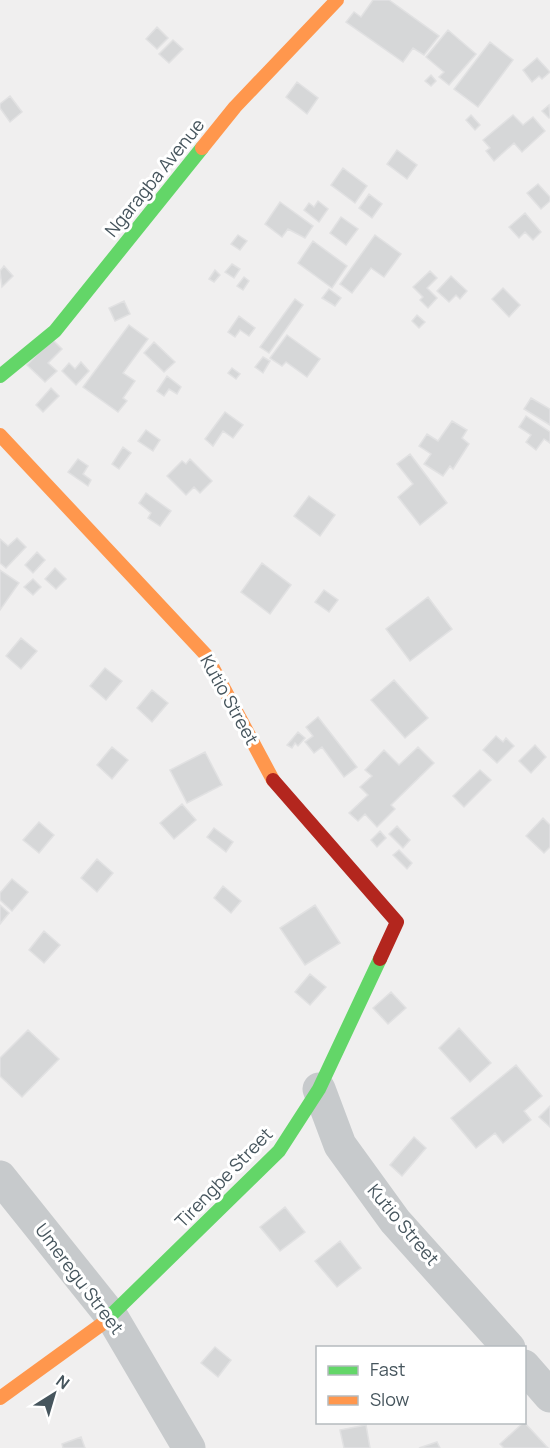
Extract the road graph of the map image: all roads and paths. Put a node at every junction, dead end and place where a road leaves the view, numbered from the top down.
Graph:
1 (337, 0) edge
2 (0, 376) edge
3 (0, 435) edge
4 (397, 922) joint
5 (319, 1089) junction
6 (0, 1177) edge
7 (112, 1317) junction
8 (508, 1346) edge
9 (526, 1367) edge
10 (550, 1396) edge
11 (0, 1398) edge
12 (189, 1448) edge

1 - 2 street, Ngaragba Avenue
3 - 4 street, Kutio Street
4 - 5 street, Tirengbe Street
5 - 7 street, Tirengbe Street
5 - 8 street, Kutio Street
6 - 7 street, Umeregu Street
7 - 11 street, Tirengbe Street
7 - 12 street, Umeregu Street
9 - 10 street

